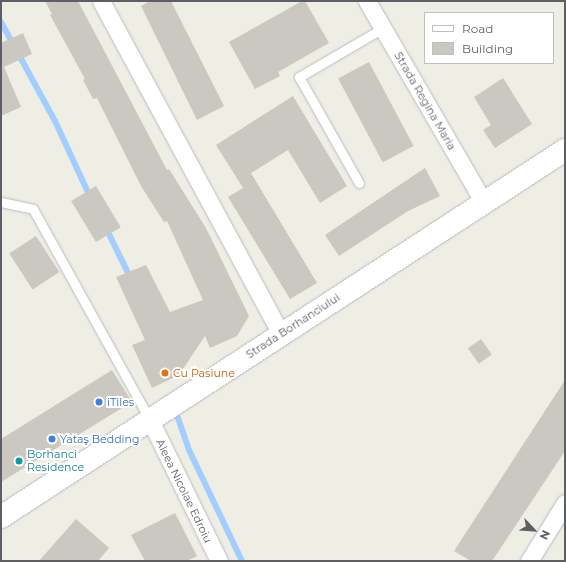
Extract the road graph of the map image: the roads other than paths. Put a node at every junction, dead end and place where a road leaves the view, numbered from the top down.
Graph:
1 (101, 1) edge
2 (367, 1) edge
3 (383, 28) junction
4 (565, 150) edge
5 (359, 183) dead end
6 (483, 201) junction
7 (1, 202) edge
8 (281, 334) junction
9 (150, 420) junction
10 (565, 503) edge
11 (1, 516) edge
12 (219, 561) edge
13 (529, 561) edge

1 - 8 street
2 - 3 street, Strada Regina Maria
3 - 5 lane
3 - 6 street, Strada Regina Maria
4 - 6 main road, Strada Borhanciului
6 - 8 main road, Strada Borhanciului
7 - 9 lane
8 - 9 main road, Strada Borhanciului
9 - 11 main road, Strada Borhanciului
9 - 12 street, Aleea Nicolae Edroiu
10 - 13 street

